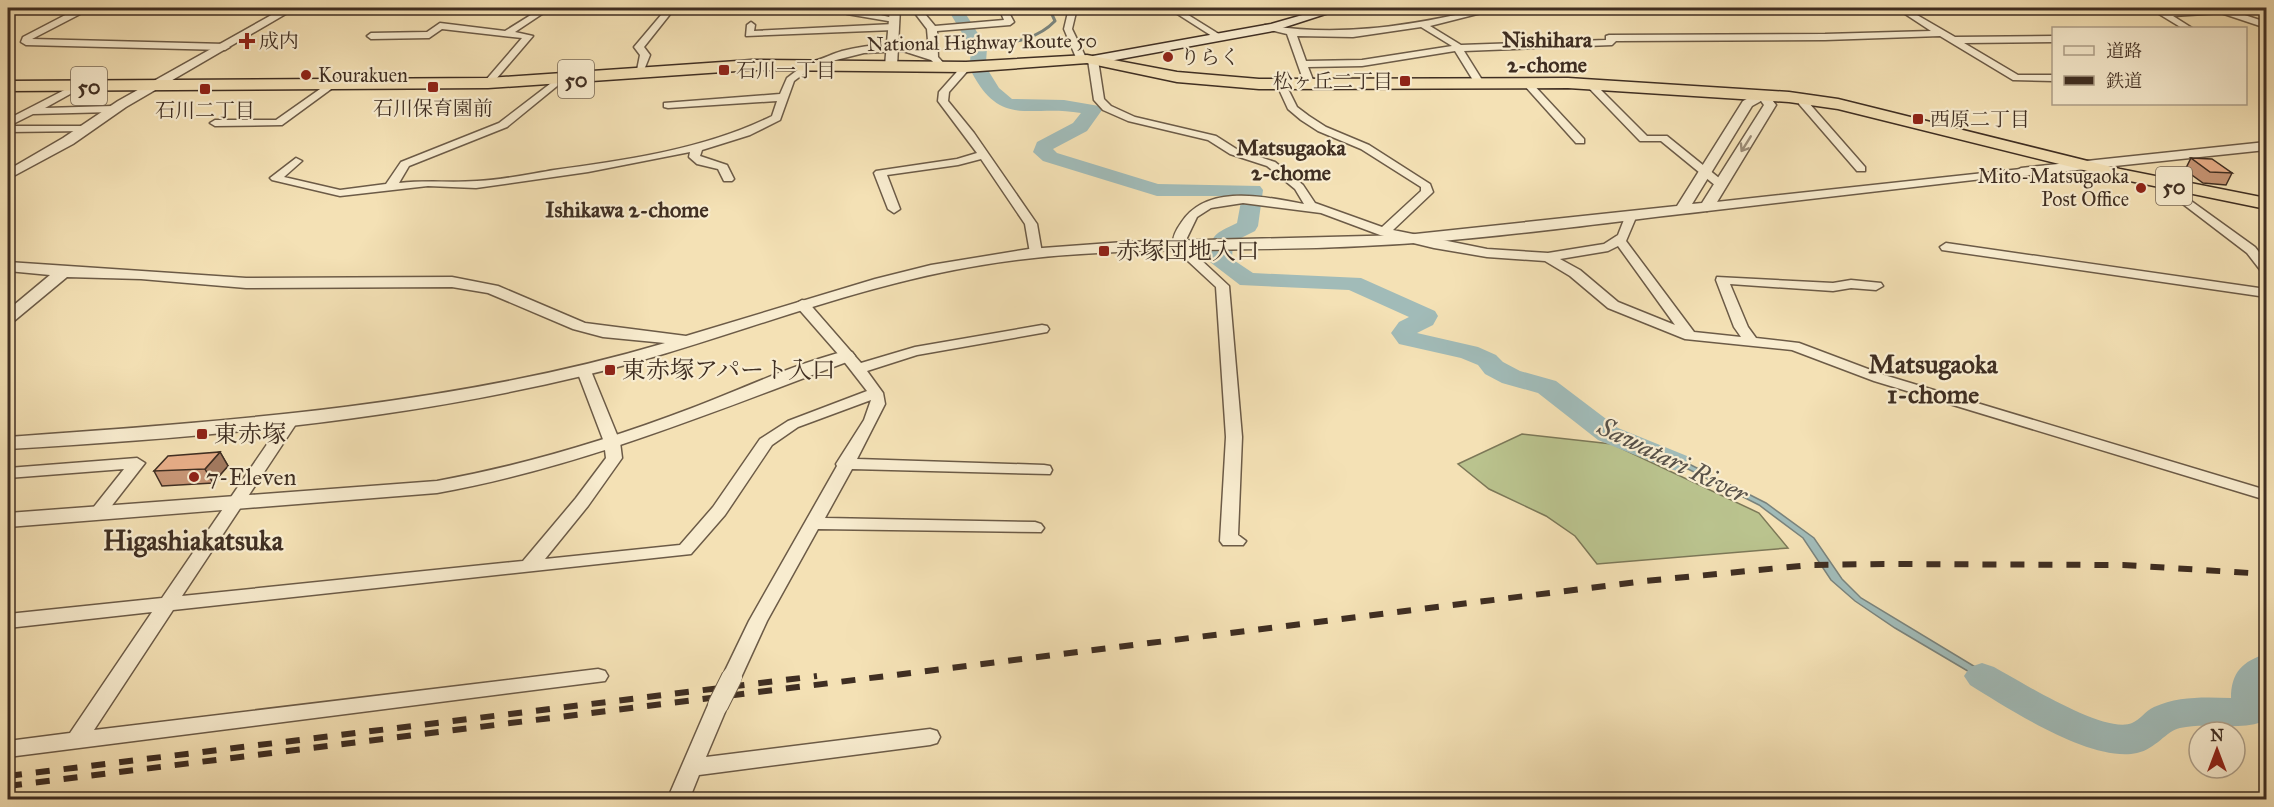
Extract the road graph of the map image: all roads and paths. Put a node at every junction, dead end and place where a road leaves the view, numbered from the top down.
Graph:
1 (86, 8) edge
2 (148, 8) edge
3 (291, 8) edge
4 (547, 8) edge
5 (671, 8) edge
6 (844, 8) edge
7 (915, 8) edge
8 (1073, 8) edge
9 (1172, 8) edge
10 (1338, 8) edge
11 (1497, 8) edge
12 (1900, 8) edge
13 (8, 9) edge
14 (2219, 9) edge
15 (1005, 14) dead end
16 (895, 18) edge
17 (751, 25) dead end
18 (1423, 25) junction
19 (2266, 25) edge
20 (2186, 27) edge
21 (1265, 28) junction
22 (934, 29) junction
23 (507, 33) junction
24 (1292, 33) junction
25 (1940, 33) junction
26 (371, 36) dead end
27 (1218, 36) junction
28 (2052, 39) edge
29 (1953, 40) junction
30 (225, 47) junction
31 (892, 48) junction
32 (1459, 48) junction
33 (1087, 60) junction
34 (938, 62) junction
35 (814, 64) junction
36 (1303, 64) junction
37 (891, 66) junction
38 (966, 68) junction
39 (639, 73) junction
40 (2052, 78) edge
41 (559, 80) junction
42 (1527, 82) junction
43 (488, 83) junction
44 (1479, 83) junction
45 (1589, 83) junction
46 (333, 84) junction
47 (1282, 85) junction
48 (1310, 85) junction
49 (8, 86) edge
50 (78, 86) junction
51 (155, 86) junction
52 (1762, 95) junction
53 (785, 97) junction
54 (1803, 98) junction
55 (668, 105) dead end
56 (113, 109) junction
57 (31, 111) junction
58 (8, 123) edge
59 (215, 123) dead end
60 (87, 128) junction
61 (8, 129) edge
62 (1580, 141) dead end
63 (2266, 146) edge
64 (697, 147) junction
65 (982, 155) junction
66 (296, 161) dead end
67 (2082, 165) junction
68 (1861, 169) dead end
69 (1704, 172) junction
70 (2021, 172) joint
71 (8, 175) edge
72 (728, 179) dead end
73 (2162, 183) junction
74 (1720, 184) dead end
75 (391, 186) junction
76 (2266, 204) edge
77 (1707, 207) junction
78 (894, 209) dead end
79 (1319, 210) junction
80 (1682, 210) junction
81 (1631, 215) junction
82 (1384, 232) junction
83 (1407, 238) junction
84 (1620, 241) junction
85 (1179, 246) junction
86 (1946, 247) dead end
87 (1036, 253) junction
88 (1548, 257) junction
89 (8, 267) edge
90 (2266, 268) edge
91 (63, 272) junction
92 (1876, 286) dead end
93 (2266, 292) edge
94 (802, 304) junction
95 (8, 318) edge
96 (1042, 329) dead end
97 (1690, 336) junction
98 (691, 340) junction
99 (1752, 343) junction
100 (852, 363) junction
101 (584, 371) junction
102 (876, 393) junction
103 (290, 421) junction
104 (612, 442) junction
105 (8, 444) edge
106 (844, 464) junction
107 (1044, 470) dead end
108 (8, 473) edge
109 (2266, 495) edge
110 (235, 503) junction
111 (97, 513) junction
112 (8, 520) edge
113 (812, 523) junction
114 (1035, 528) dead end
115 (1237, 541) dead end
116 (529, 566) junction
117 (168, 605) junction
118 (8, 621) edge
119 (597, 676) dead end
120 (930, 737) dead end
121 (76, 741) junction
122 (8, 749) edge
123 (690, 768) junction
124 (678, 800) edge

1 - 2 street
1 - 13 street
1 - 30 street
3 - 30 street
4 - 23 street
5 - 39 street
6 - 16 street
7 - 22 street
8 - 33 street
9 - 27 street
10 - 21 main road
11 - 18 street
12 - 25 street
14 - 19 street
14 - 20 street
15 - 22 street
16 - 17 street
16 - 31 street
18 - 24 street
18 - 32 street
21 - 24 street
21 - 27 main road
22 - 34 street
23 - 26 street
23 - 43 street
24 - 36 street
25 - 29 street
25 - 32 street
27 - 33 main road
28 - 29 street
29 - 40 street
30 - 51 street
31 - 34 street
31 - 35 street
31 - 37 street
32 - 36 street
32 - 44 street
33 - 38 highway, National Highway Route 50 / 50
33 - 47 highway, National Highway Route 50 / 50
33 - 79 street
34 - 37 highway, National Highway Route 50 / 50
34 - 38 highway, National Highway Route 50 / 50
35 - 37 highway, National Highway Route 50 / 50
35 - 39 highway, National Highway Route 50 / 50
35 - 53 street
36 - 48 street
38 - 65 street
39 - 41 highway, National Highway Route 50 / 50
41 - 43 highway, National Highway Route 50 / 50
41 - 75 street
42 - 44 highway, National Highway Route 50 / 50
42 - 45 highway, National Highway Route 50 / 50
42 - 62 street
43 - 46 highway, National Highway Route 50 / 50
44 - 48 highway, National Highway Route 50 / 50
45 - 52 highway, National Highway Route 50 / 50
45 - 69 street
46 - 51 highway, National Highway Route 50 / 50
46 - 59 street
47 - 48 highway, National Highway Route 50 / 50
47 - 82 street
49 - 50 highway, National Highway Route 50 / 50
50 - 51 highway, National Highway Route 50 / 50
50 - 57 street
51 - 56 street
52 - 54 highway, National Highway Route 50 / 50
52 - 69 street
52 -> 77 street
53 - 55 street
53 - 64 street
54 - 67 highway, National Highway Route 50 / 50
54 - 68 street
56 - 57 street
56 - 60 street
57 - 58 street
60 - 61 street
60 - 71 street
63 - 67 street
64 - 72 street
64 - 75 street
65 - 78 street
65 - 87 street
66 - 75 street
67 - 70 street
67 - 73 highway, National Highway Route 50 / 50
69 - 74 street
69 - 80 street
70 - 77 street
73 - 76 highway, National Highway Route 50 / 50
73 - 90 street
77 - 80 street
79 - 82 street
79 - 85 street
80 - 81 street
81 - 83 street
81 - 84 street
82 - 83 street
83 - 85 street
83 - 88 street
84 - 88 street
84 - 97 street
85 - 87 street
85 - 115 street
86 - 93 street
87 - 94 street
88 - 97 street
89 - 91 street
91 - 95 street
91 - 98 street
92 - 99 street
94 - 98 street
94 - 100 street
96 - 100 street
97 - 99 street
98 - 101 street
99 - 109 street
100 - 102 street
100 - 104 street
101 - 103 street
101 - 104 street
102 - 106 street
102 - 116 street
103 - 105 street
103 - 110 street
104 - 110 street
104 - 116 street
106 - 107 street
106 - 113 street
108 - 111 street
110 - 111 street
110 - 117 street
111 - 112 street
113 - 114 street
113 - 123 street, bridge
116 - 117 street
117 - 118 street
117 - 121 street
119 - 121 street
120 - 123 street
121 - 122 street
123 - 124 street

